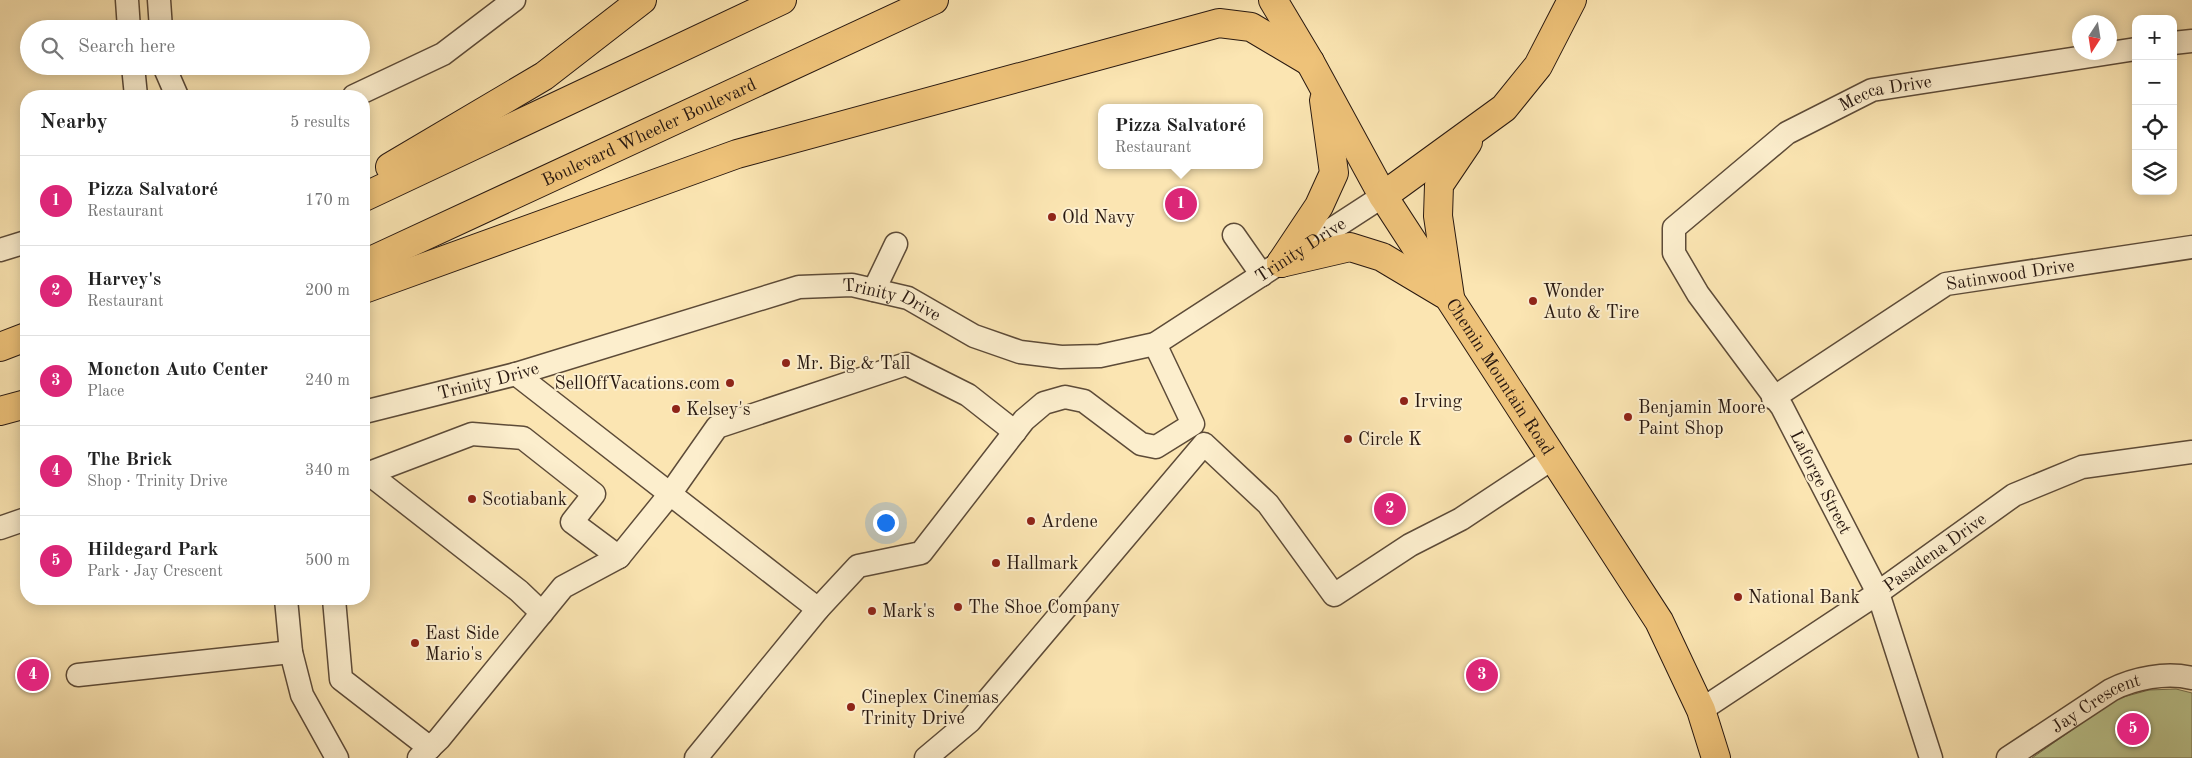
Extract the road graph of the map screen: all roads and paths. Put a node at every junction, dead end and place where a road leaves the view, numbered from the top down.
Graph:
1 (127, 0) edge
2 (159, 0) edge
3 (514, 0) edge
4 (642, 0) edge
5 (782, 0) edge
6 (934, 0) edge
7 (1273, 0) edge
8 (1572, 0) edge
9 (128, 20) edge
10 (160, 20) edge
11 (2192, 41) edge
12 (2177, 43) edge
13 (2132, 50) edge
14 (1316, 72) junction
15 (134, 75) edge
16 (168, 75) edge
17 (135, 90) edge
18 (174, 90) edge
19 (367, 90) edge
20 (1479, 126) junction
21 (370, 178) edge
22 (370, 194) edge
23 (1383, 196) junction
24 (1674, 228) joint
25 (1234, 235) dead end
26 (20, 244) edge
27 (896, 244) dead end
28 (2192, 247) edge
29 (0, 250) edge
30 (370, 261) edge
31 (1272, 269) junction
32 (370, 287) edge
33 (874, 290) junction
34 (1450, 297) junction
35 (20, 339) edge
36 (1155, 344) junction
37 (0, 347) edge
38 (516, 374) junction
39 (1773, 398) junction
40 (20, 406) edge
41 (370, 410) edge
42 (0, 411) edge
43 (1193, 424) junction
44 (1015, 432) junction
45 (1204, 444) junction
46 (2192, 452) edge
47 (1553, 458) junction
48 (370, 472) edge
49 (370, 477) edge
50 (670, 494) junction
51 (20, 521) edge
52 (0, 528) edge
53 (619, 557) junction
54 (1878, 593) junction
55 (287, 605) edge
56 (335, 605) edge
57 (818, 609) junction
58 (542, 612) junction
59 (291, 652) junction
60 (78, 675) dead end
61 (2192, 678) edge
62 (1701, 710) junction
63 (331, 753) edge
64 (424, 753) edge
65 (696, 758) edge
66 (926, 758) edge
67 (1716, 758) edge
68 (1931, 758) edge
69 (2008, 758) edge

1 - 9 street
2 - 10 street
3 - 19 street
4 - 21 main road
5 - 22 main road
6 - 30 main road, Boulevard Wheeler Boulevard
7 - 14 main road, Chemin Mountain Road
8 - 20 main road
11 - 12 street
13 - 24 street, Mecca Drive
14 - 23 main road, Chemin Mountain Road
14 - 31 main road
14 - 32 main road
15 - 17 street
16 - 18 street
20 - 23 main road
20 - 34 main road
23 - 31 street, Trinity Drive
23 - 34 main road, Chemin Mountain Road
24 - 39 street, Laforge Street
25 - 31 street
26 - 29 street
27 - 33 street
28 - 39 street, Satinwood Drive
31 - 34 main road
31 - 36 street, Trinity Drive
33 - 36 street, Trinity Drive
33 - 38 street, Trinity Drive
34 - 47 main road, Chemin Mountain Road
35 - 37 main road
36 - 43 street
38 - 41 street, Trinity Drive
38 - 50 street
39 - 54 street, Laforge Street
40 - 42 main road
43 - 44 street
43 - 45 street
44 - 50 street
44 - 57 street
45 - 47 street
45 - 66 street
46 - 54 street, Pasadena Drive
47 - 62 main road, Chemin Mountain Road
48 - 53 street
49 - 58 street
50 - 53 street
50 - 57 street
51 - 52 street
53 - 58 street
54 - 62 street, Pasadena Drive
54 - 68 street, Laforge Street
55 - 59 street
56 - 64 street
57 - 65 street
58 - 64 street
59 - 60 street
59 - 63 street
61 - 69 street, Jay Crescent
62 - 67 main road, Chemin Mountain Road

